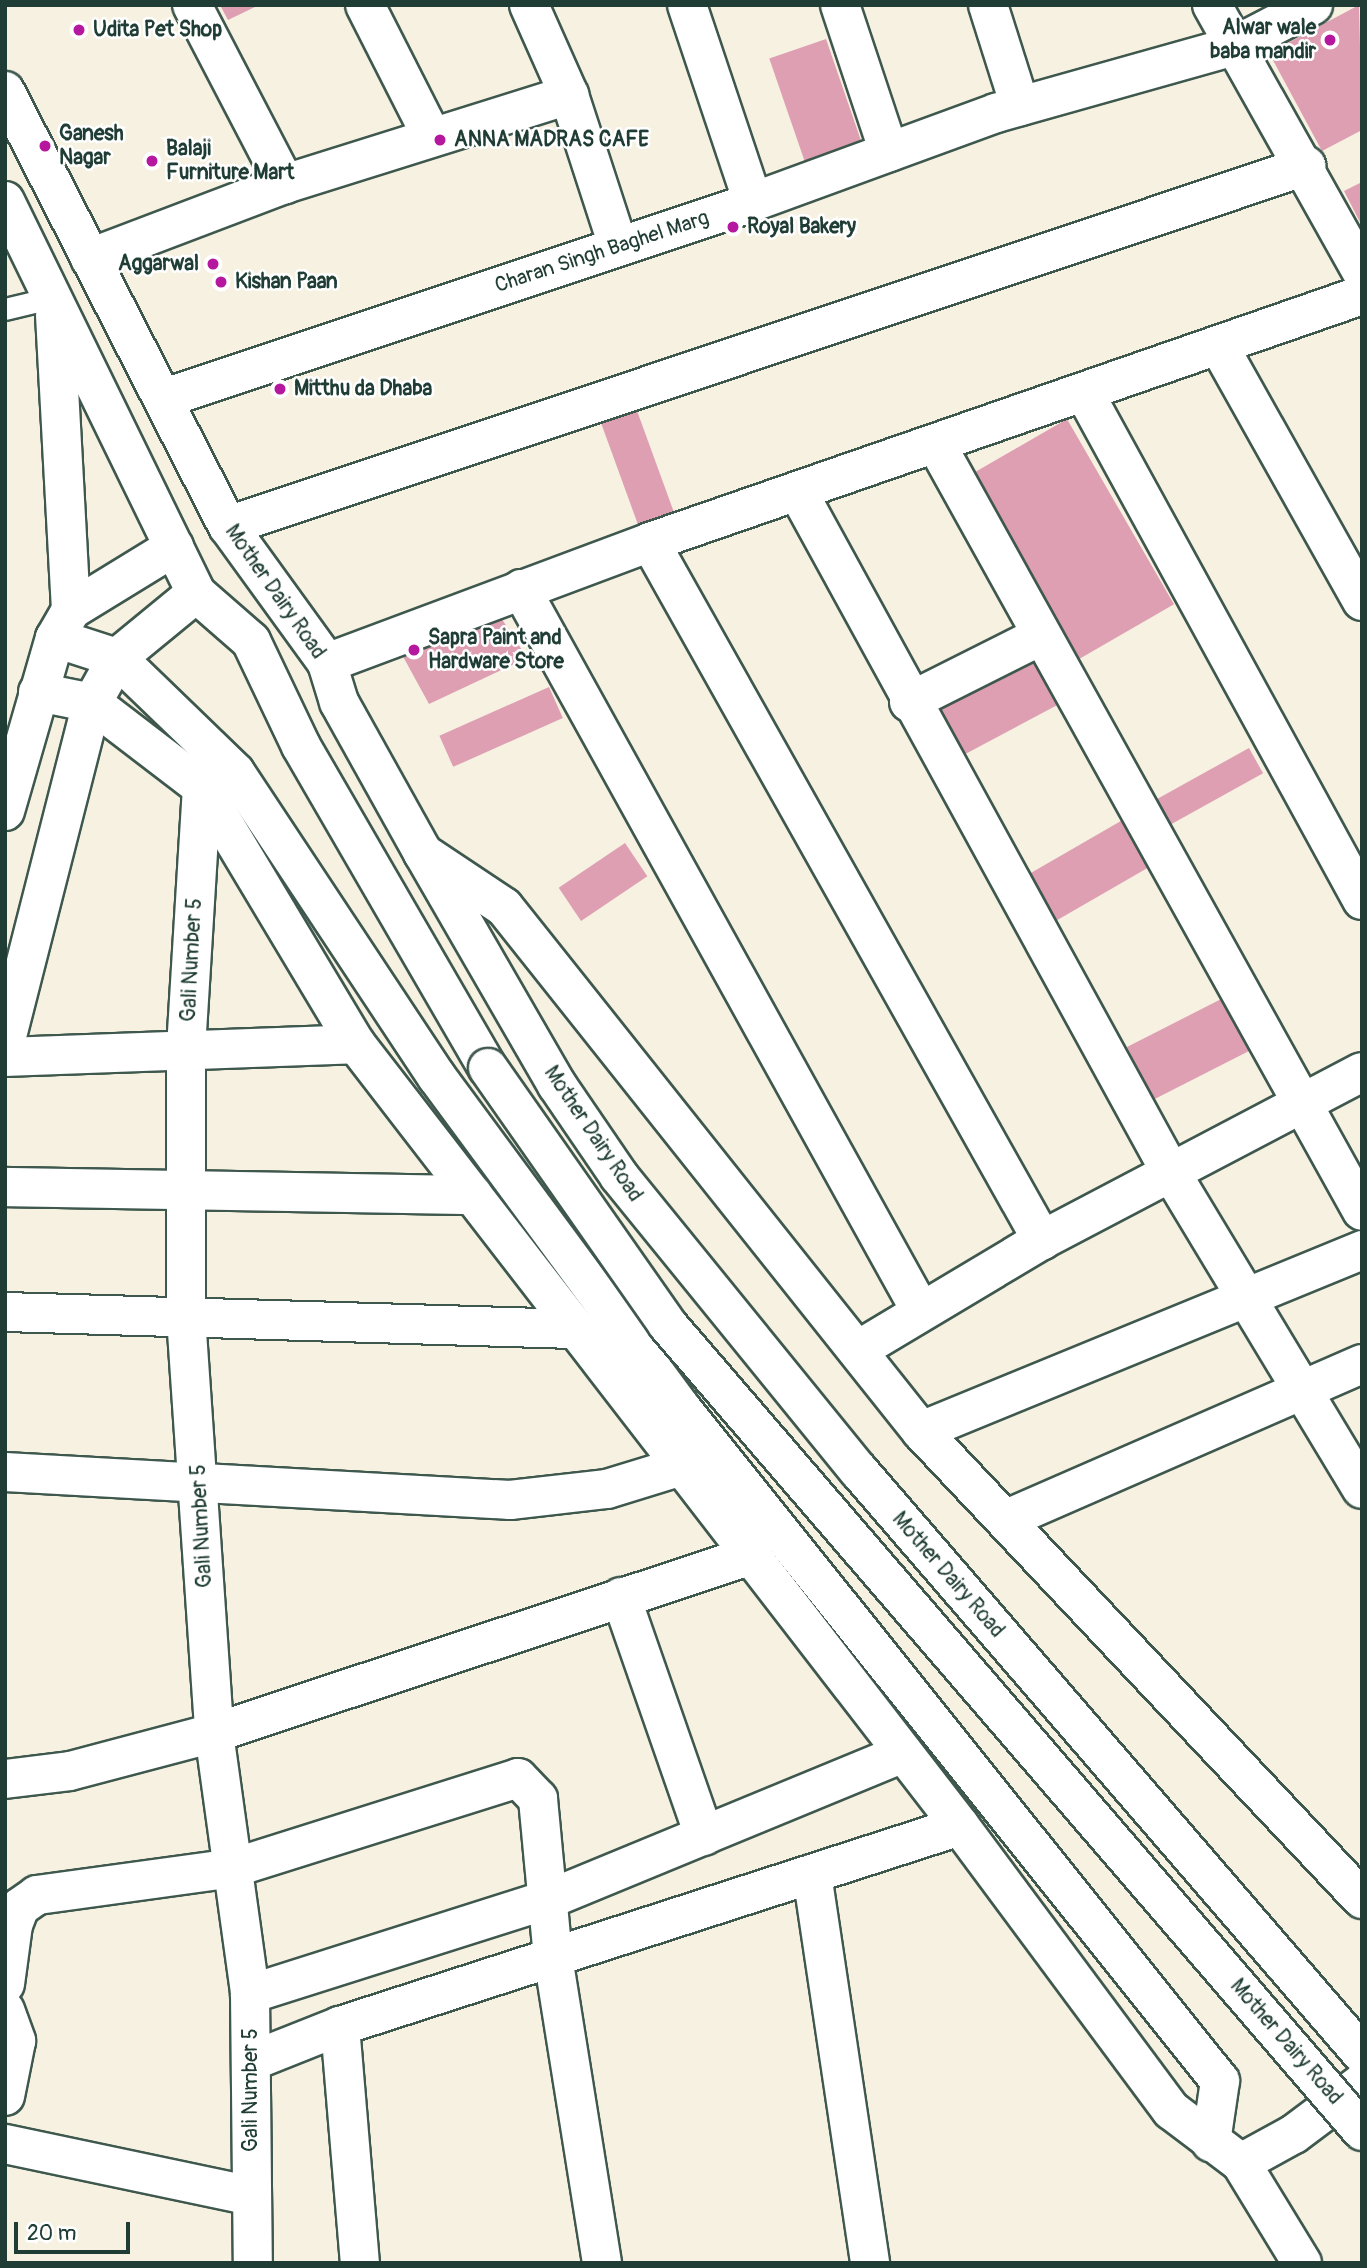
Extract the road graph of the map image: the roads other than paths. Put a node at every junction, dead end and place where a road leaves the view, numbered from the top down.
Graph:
1 (192, 5) edge
2 (365, 5) edge
3 (529, 5) edge
4 (687, 5) edge
5 (840, 5) edge
6 (988, 5) edge
7 (1213, 5) edge
8 (1313, 5) edge
9 (1234, 46) junction
10 (5, 91) edge
11 (569, 95) junction
12 (1020, 106) junction
13 (432, 137) junction
14 (889, 152) junction
15 (1306, 166) junction
16 (285, 184) junction
17 (5, 201) edge
18 (753, 202) junction
19 (618, 246) junction
20 (90, 258) junction
21 (1362, 272) edge
22 (1362, 296) edge
23 (55, 298) junction
24 (5, 309) edge
25 (1220, 348) junction
26 (1085, 394) junction
27 (165, 398) junction
28 (936, 444) junction
29 (798, 492) junction
30 (228, 526) junction
31 (650, 542) junction
32 (174, 547) junction
33 (521, 590) junction
34 (196, 593) junction
35 (1362, 601) edge
36 (63, 624) junction
37 (1040, 636) junction
38 (117, 658) junction
39 (327, 663) junction
40 (37, 692) junction
41 (909, 702) junction
42 (93, 703) junction
43 (202, 788) junction
44 (5, 811) edge
45 (423, 853) junction
46 (1362, 900) edge
47 (5, 1044) edge
48 (356, 1044) junction
49 (186, 1050) junction
50 (5, 1057) edge
51 (1362, 1072) edge
52 (1302, 1103) junction
53 (1170, 1171) junction
54 (5, 1187) edge
55 (186, 1190) junction
56 (474, 1195) junction
57 (1362, 1211) edge
58 (1042, 1240) junction
59 (1362, 1250) edge
60 (1243, 1296) junction
61 (919, 1308) junction
62 (5, 1312) edge
63 (187, 1317) junction
64 (576, 1329) junction
65 (858, 1350) junction
66 (1362, 1364) edge
67 (1302, 1387) junction
68 (921, 1431) junction
69 (682, 1466) junction
70 (5, 1472) edge
71 (200, 1480) junction
72 (1362, 1489) edge
73 (1007, 1519) junction
74 (749, 1556) junction
75 (621, 1597) junction
76 (214, 1733) junction
77 (903, 1753) junction
78 (5, 1779) edge
79 (960, 1826) junction
80 (704, 1836) junction
81 (233, 1868) junction
82 (812, 1874) junction
83 (1362, 1899) edge
84 (547, 1900) junction
85 (553, 1957) junction
86 (5, 1984) edge
87 (250, 1994) junction
88 (5, 2010) edge
89 (340, 2026) junction
90 (1362, 2054) edge
91 (252, 2061) junction
92 (1362, 2083) edge
93 (5, 2096) edge
94 (1362, 2131) edge
95 (5, 2144) edge
96 (1226, 2153) junction
97 (251, 2196) junction
98 (253, 2263) edge
99 (360, 2263) edge
100 (602, 2263) edge
101 (870, 2263) edge
102 (1302, 2263) edge

1 - 16 street
2 - 13 street
3 - 11 street
4 - 18 street
5 - 14 street
6 - 12 street
7 - 9 street
8 - 9 street, Charan Singh Baghel Marg
9 - 12 street, Charan Singh Baghel Marg
9 - 15 street
10 - 20 street, Mother Dairy Road
11 - 13 street
11 - 19 street
12 - 14 street, Charan Singh Baghel Marg
13 - 16 street
14 - 18 street, Charan Singh Baghel Marg
15 - 21 street
15 - 30 street
16 - 20 street
17 - 23 street, Mother Dairy Road
18 - 19 street, Charan Singh Baghel Marg
19 - 27 street, Charan Singh Baghel Marg
20 - 27 street, Mother Dairy Road
22 - 25 street
23 - 24 lane
23 - 32 street, Mother Dairy Road
23 - 36 street
25 - 26 street
25 - 35 street
26 - 28 street
26 - 46 street
27 - 30 street, Mother Dairy Road
28 - 29 street
28 - 37 street
29 - 31 street
29 - 41 street
30 - 39 street, Mother Dairy Road
31 - 33 street
31 - 58 street
32 - 34 street, Mother Dairy Road
32 - 36 street
33 - 39 street
33 - 61 street
34 - 38 street
34 - 94 street, Mother Dairy Road, bridge
36 - 38 street
36 - 40 street
37 - 41 street
37 - 52 street
38 - 42 street
38 - 96 street
39 - 45 street, Mother Dairy Road
40 - 42 street
40 - 44 street
41 - 53 street
42 - 43 street
42 - 47 street
43 - 48 street
43 - 49 street, Gali Number 5
45 - 65 street
45 - 90 street, Mother Dairy Road
48 - 49 street
48 - 56 street
49 - 50 street
49 - 55 street, Gali Number 5
51 - 52 street
52 - 53 street
52 - 57 street
53 - 58 street
53 - 60 street
54 - 55 street
55 - 56 street
55 - 63 street, Gali Number 5
56 - 64 street
58 - 61 street
59 - 60 street
60 - 67 street
60 - 68 street
61 - 65 street
62 - 63 street
63 - 64 street
63 - 71 street, Gali Number 5
64 - 69 street
65 - 68 street
66 - 67 street
67 - 72 street
67 - 73 street
68 - 73 street
69 - 71 street
69 - 74 street
70 - 71 street
71 - 76 street, Gali Number 5
73 - 83 street
74 - 75 street
74 - 77 street
75 - 76 street
75 - 80 street
76 - 78 street
76 - 81 street, Gali Number 5
77 - 79 street
77 - 80 street
79 - 82 street
79 - 96 street
80 - 84 street
81 - 84 street
81 - 86 street
81 - 87 street, Gali Number 5
82 - 85 street
82 - 101 street
84 - 85 street
84 - 87 street
85 - 89 street
85 - 100 street
87 - 91 street, Gali Number 5
88 - 93 street
89 - 91 street
89 - 99 street
91 - 97 street, Gali Number 5
92 - 96 street
95 - 97 street
96 - 102 street
97 - 98 street, Gali Number 5

